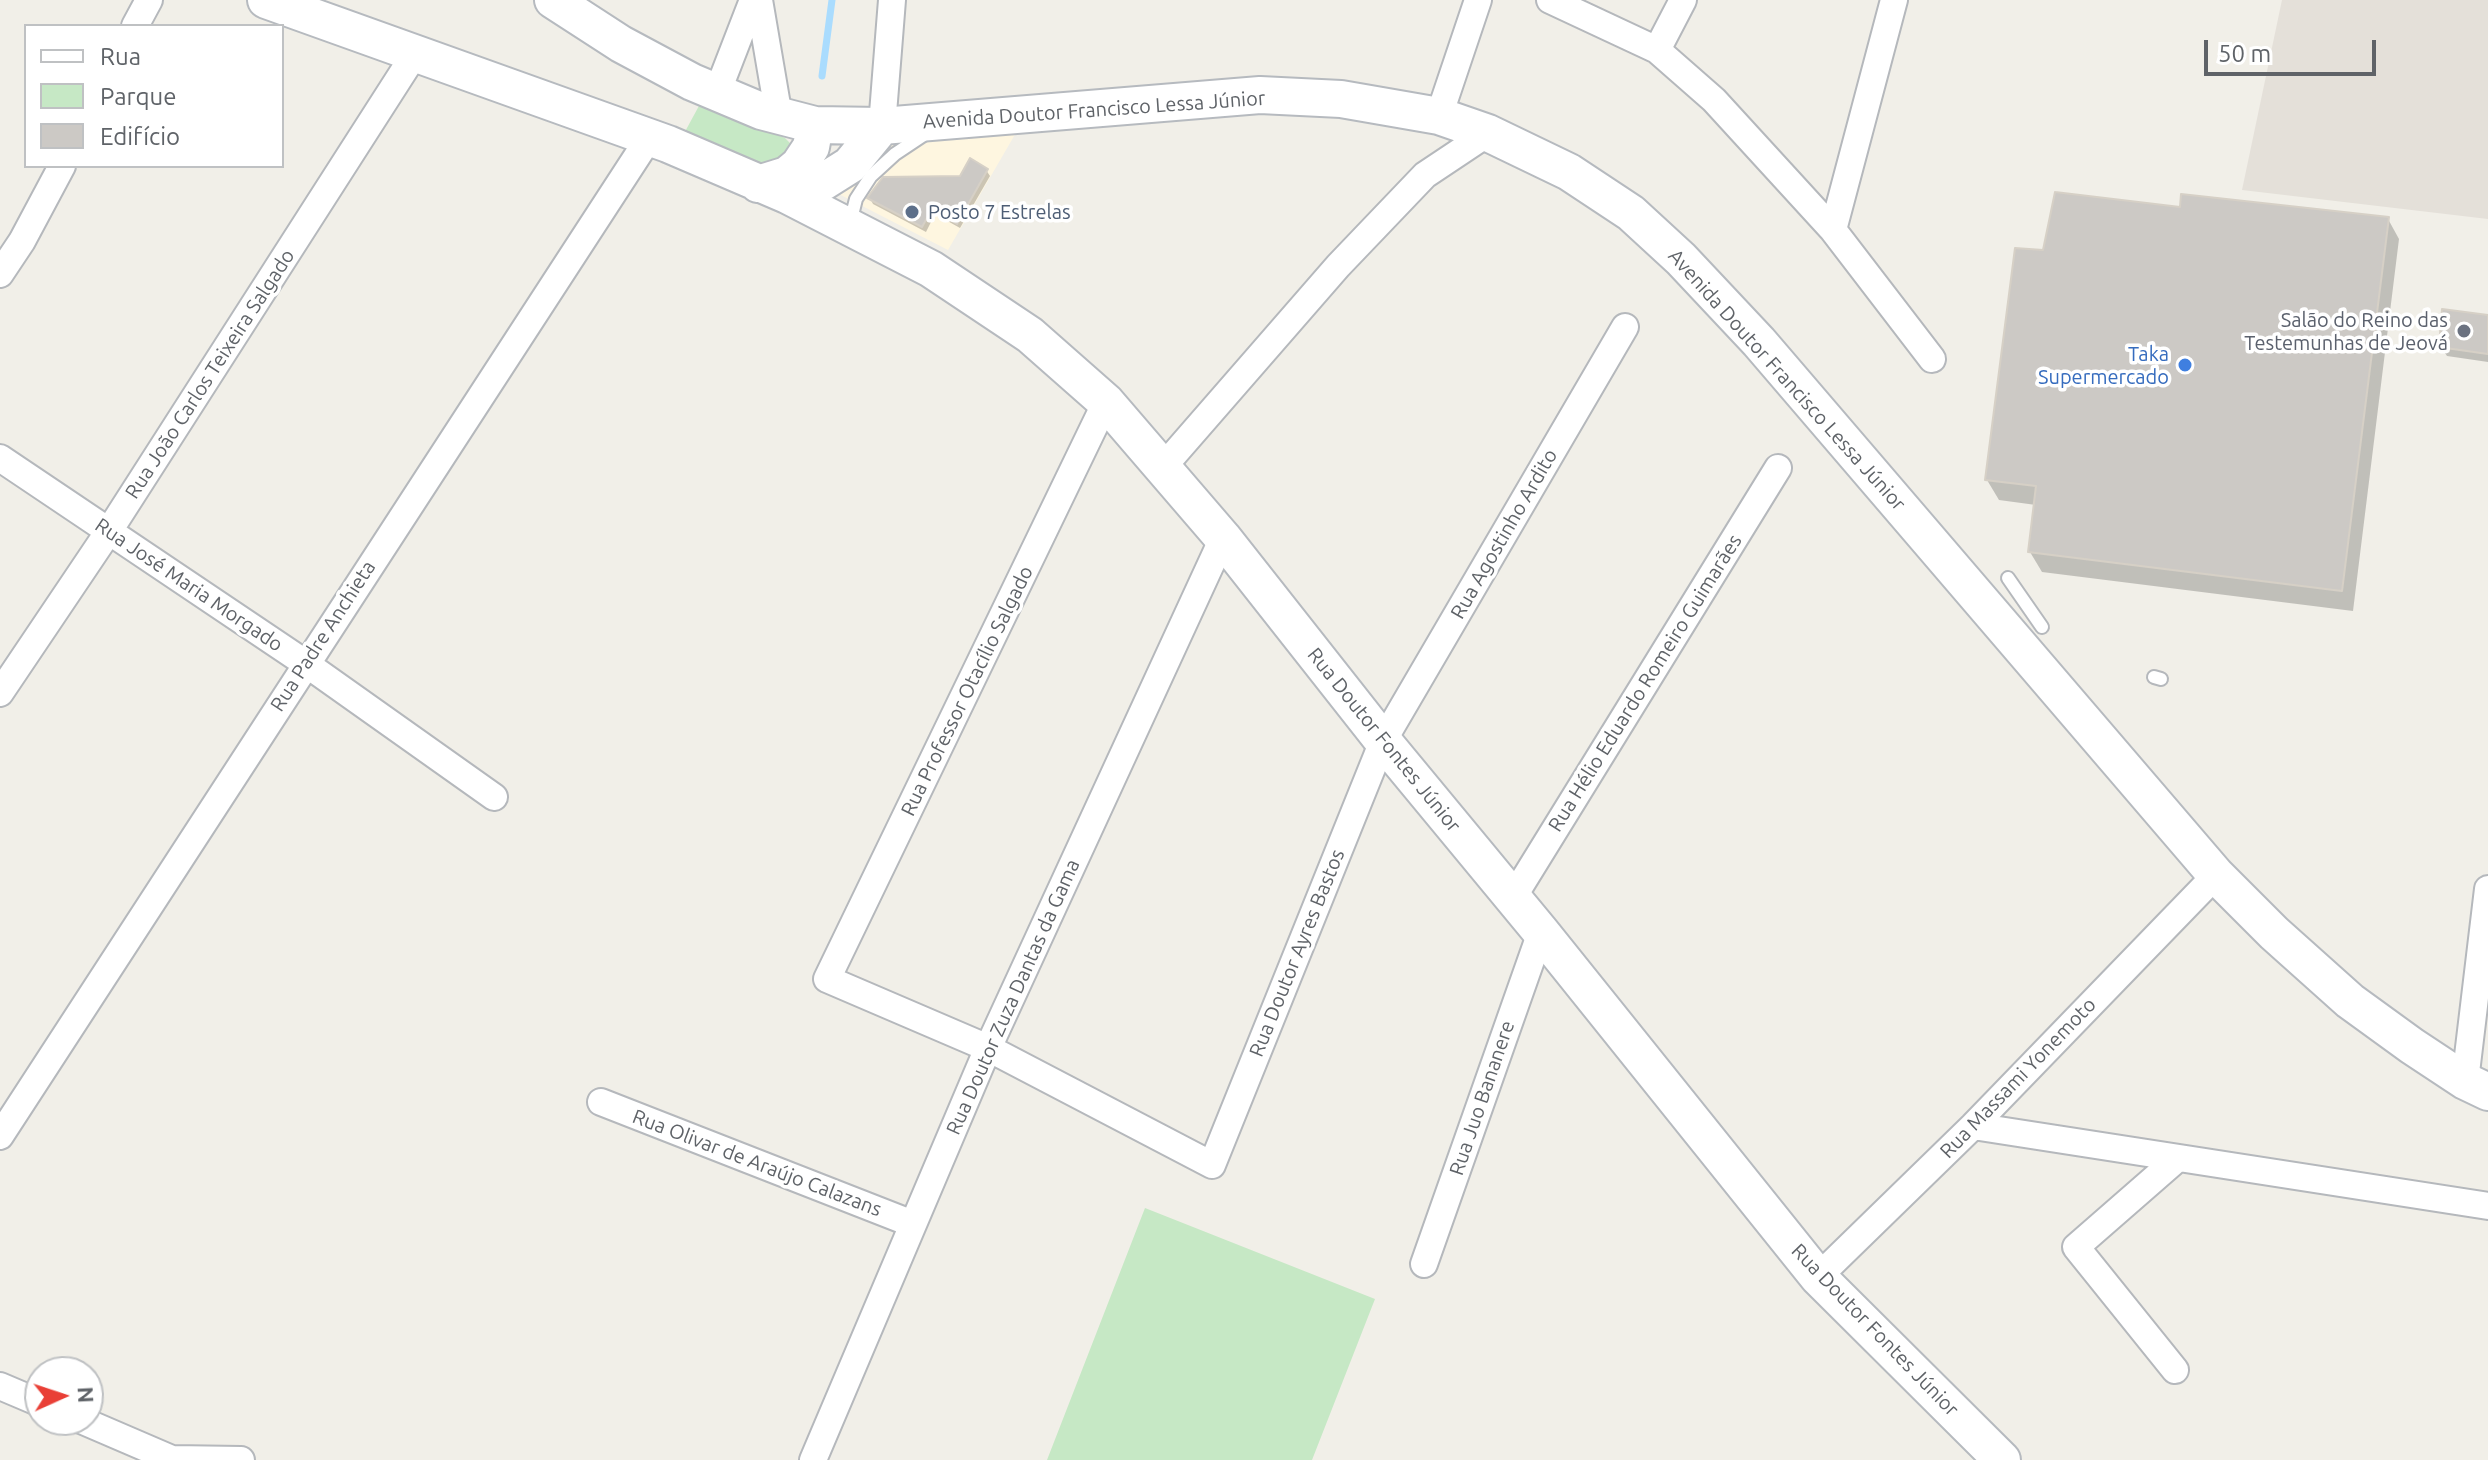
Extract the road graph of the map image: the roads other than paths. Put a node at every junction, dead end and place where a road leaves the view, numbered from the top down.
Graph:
1 (149, 0) edge
2 (266, 0) edge
3 (553, 0) edge
4 (756, 0) edge
5 (1478, 0) edge
6 (1550, 0) edge
7 (1683, 0) edge
8 (1894, 0) edge
9 (893, 1) edge
10 (136, 24) edge
11 (1657, 50) junction
12 (416, 52) junction
13 (705, 88) junction
14 (1439, 116) junction
15 (779, 117) junction
16 (949, 121) junction
17 (815, 125) junction
18 (882, 126) junction
19 (1488, 133) junction
20 (658, 141) junction
21 (61, 168) edge
22 (773, 190) junction
23 (850, 227) junction
24 (1833, 230) junction
25 (0, 274) edge
26 (1625, 327) dead end
27 (1932, 359) dead end
28 (1106, 402) junction
29 (0, 458) edge
30 (1163, 467) junction
31 (1778, 468) dead end
32 (109, 531) junction
33 (1223, 538) junction
34 (2008, 578) dead end
35 (2042, 627) dead end
36 (305, 663) junction
37 (0, 693) edge
38 (1383, 741) junction
39 (494, 797) dead end
40 (2216, 875) junction
41 (2488, 889) edge
42 (1512, 899) junction
43 (1541, 932) junction
44 (988, 1048) junction
45 (2476, 1086) edge
46 (601, 1102) dead end
47 (1973, 1126) junction
48 (0, 1136) edge
49 (2178, 1158) junction
50 (2488, 1206) edge
51 (913, 1224) junction
52 (1424, 1264) dead end
53 (1818, 1277) junction
54 (2175, 1370) dead end
55 (0, 1386) edge
56 (24, 1396) edge
57 (104, 1430) edge
58 (174, 1460) edge
59 (213, 1460) edge
60 (241, 1460) edge
61 (813, 1460) edge
62 (2002, 1460) edge

1 - 10 street
2 - 12 street, Rua Doutor Fontes Júnior
3 - 13 street
4 - 13 street
4 - 15 street
5 - 14 street
6 - 11 street
7 - 11 street
8 - 24 street
9 - 18 street
11 - 24 street
12 - 20 street, Rua Doutor Fontes Júnior
12 - 32 street, Rua João Carlos Teixeira Salgado
13 - 15 street, Avenida Doutor Francisco Lessa Júnior
14 - 16 street, Avenida Doutor Francisco Lessa Júnior
14 - 19 street, Avenida Doutor Francisco Lessa Júnior
15 - 17 street, Avenida Doutor Francisco Lessa Júnior
16 - 18 street, Avenida Doutor Francisco Lessa Júnior
16 - 23 lane
17 - 18 street, Avenida Doutor Francisco Lessa Júnior
17 - 22 street
18 - 22 street
19 - 30 street
19 - 40 street, Avenida Doutor Francisco Lessa Júnior
20 - 22 street, Rua Doutor Fontes Júnior
20 - 36 street, Rua Padre Anchieta
21 - 25 street
22 - 23 street, Rua Doutor Fontes Júnior
23 - 28 street, Rua Doutor Fontes Júnior
24 - 27 street
26 - 38 street, Rua Agostinho Ardito
28 - 30 street, Rua Doutor Fontes Júnior
28 - 44 street, Rua Professor Otacílio Salgado
29 - 32 street, Rua José Maria Morgado
30 - 33 street, Rua Doutor Fontes Júnior
31 - 42 street, Rua Hélio Eduardo Romeiro Guimarães
32 - 36 street, Rua José Maria Morgado
32 - 37 street, Rua João Carlos Teixeira Salgado
33 - 38 street, Rua Doutor Fontes Júnior
33 - 44 street, Rua Doutor Zuza Dantas da Gama
34 - 35 lane
36 - 39 street, Rua José Maria Morgado
36 - 48 street, Rua Padre Anchieta
38 - 42 street, Rua Doutor Fontes Júnior
38 - 44 street, Rua Doutor Ayres Bastos
40 - 45 street, Avenida Doutor Francisco Lessa Júnior
40 - 47 street, Rua Massami Yonemoto
41 - 45 street
42 - 43 street, Rua Doutor Fontes Júnior
43 - 52 street, Rua Juo Bananere
43 - 53 street, Rua Doutor Fontes Júnior
44 - 51 street, Rua Doutor Zuza Dantas da Gama
46 - 51 street, Rua Olivar de Araújo Calazans
47 - 49 street
47 - 53 street, Rua Massami Yonemoto
49 - 50 street
49 - 54 street
51 - 61 street, Rua Doutor Zuza Dantas da Gama
53 - 62 street, Rua Doutor Fontes Júnior
55 - 56 street
57 - 58 street
58 - 59 street
59 - 60 street

